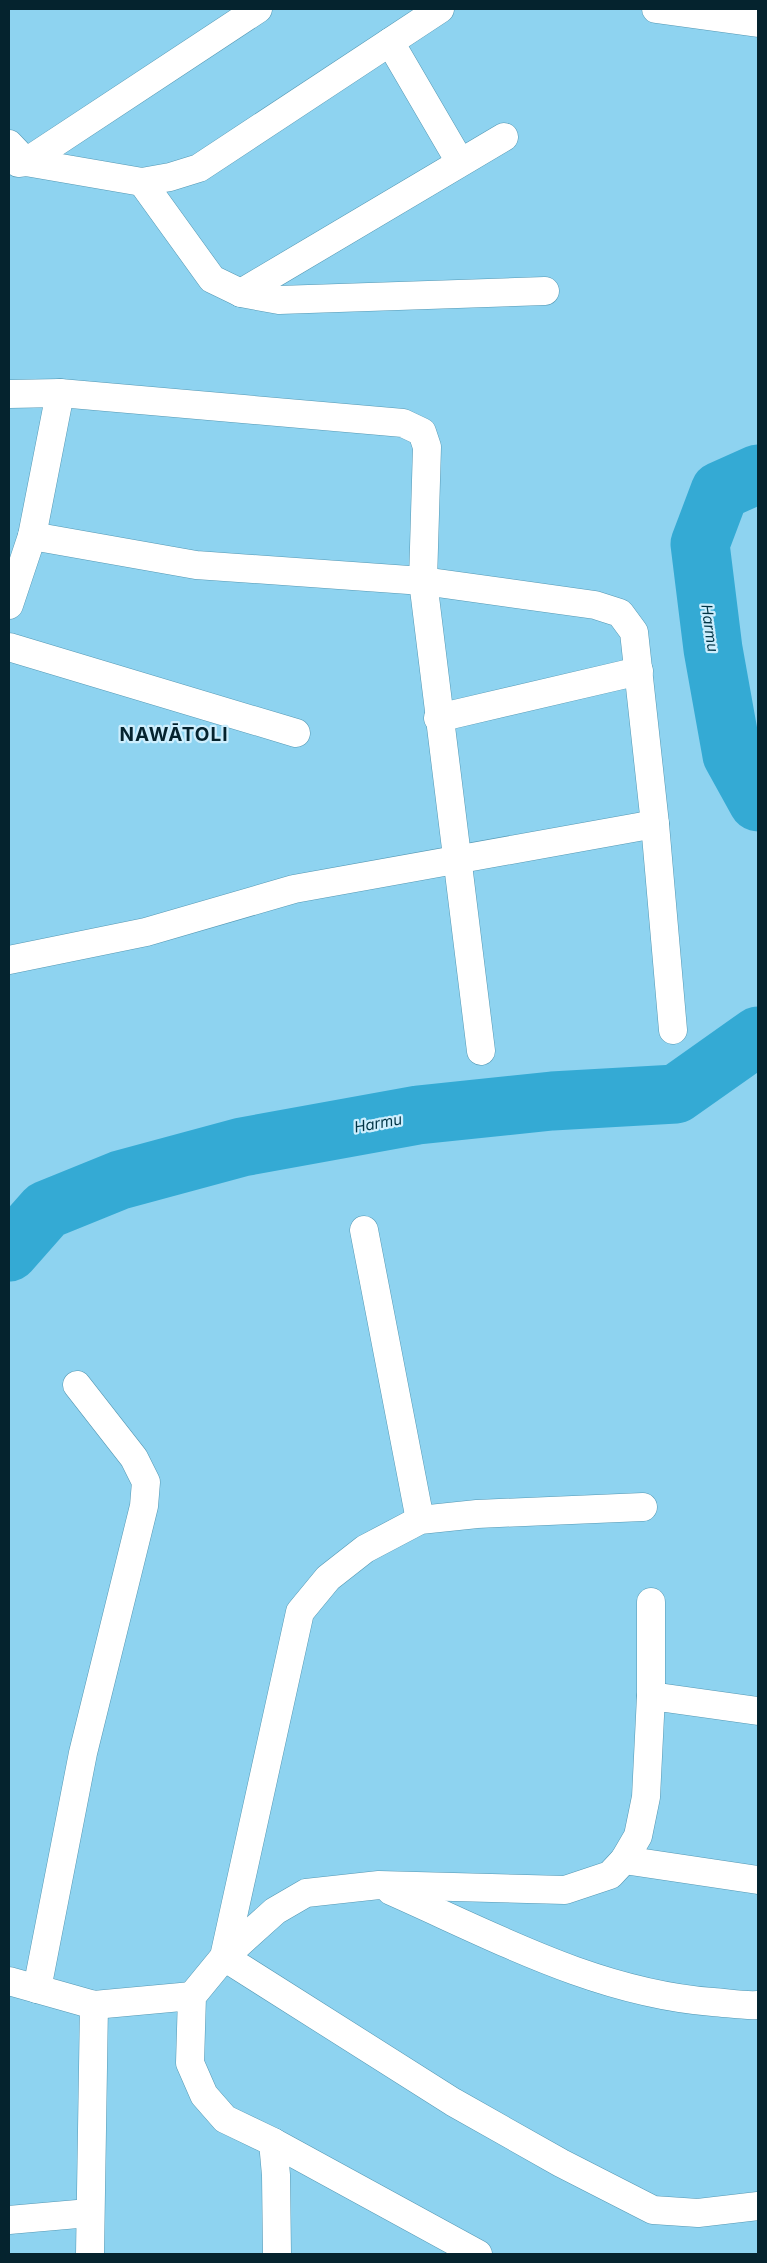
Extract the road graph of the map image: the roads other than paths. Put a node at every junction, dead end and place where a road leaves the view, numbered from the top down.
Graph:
1 (258, 9) edge
2 (440, 9) edge
3 (656, 9) edge
4 (758, 23) edge
5 (390, 42) junction
6 (504, 136) dead end
7 (15, 157) edge
8 (460, 162) junction
9 (142, 182) junction
10 (545, 291) dead end
11 (241, 293) junction
12 (60, 393) junction
13 (9, 394) edge
14 (32, 536) junction
15 (423, 581) junction
16 (9, 605) edge
17 (9, 647) edge
18 (639, 671) junction
19 (438, 718) junction
20 (296, 734) dead end
21 (654, 824) junction
22 (458, 859) junction
23 (9, 960) edge
24 (673, 1030) dead end
25 (481, 1051) dead end
26 (364, 1230) dead end
27 (77, 1385) dead end
28 (643, 1507) dead end
29 (420, 1520) junction
30 (651, 1602) dead end
31 (652, 1696) junction
32 (758, 1711) edge
33 (624, 1860) junction
34 (758, 1880) edge
35 (379, 1885) junction
36 (224, 1958) junction
37 (9, 1981) edge
38 (36, 1989) junction
39 (192, 1996) junction
40 (94, 2005) junction
41 (758, 2005) edge
42 (273, 2142) junction
43 (758, 2206) edge
44 (89, 2213) junction
45 (9, 2220) edge
46 (90, 2254) edge
47 (277, 2254) edge
48 (478, 2254) edge

1 - 7 street
2 - 5 street
3 - 4 street
5 - 8 street
5 - 9 street
6 - 8 street
7 - 9 street
8 - 11 street
9 - 11 street
10 - 11 street
12 - 13 street
12 - 14 street
12 - 15 street
14 - 15 street
14 - 16 street
15 - 18 street
15 - 19 street
17 - 20 street
18 - 19 street
18 - 21 street
19 - 22 street
21 - 22 street
21 - 24 street
22 - 23 street
22 - 25 street
26 - 29 street
27 - 38 street
28 - 29 street
29 - 36 street
30 - 31 street
31 - 32 street
31 - 33 street
33 - 34 street
33 - 35 street
35 - 36 street
35 - 41 street
36 - 39 street
36 - 43 street
37 - 38 street
38 - 40 street
39 - 40 street
39 - 42 street
40 - 44 street
42 - 47 street
42 - 48 street
44 - 45 street
44 - 46 street

